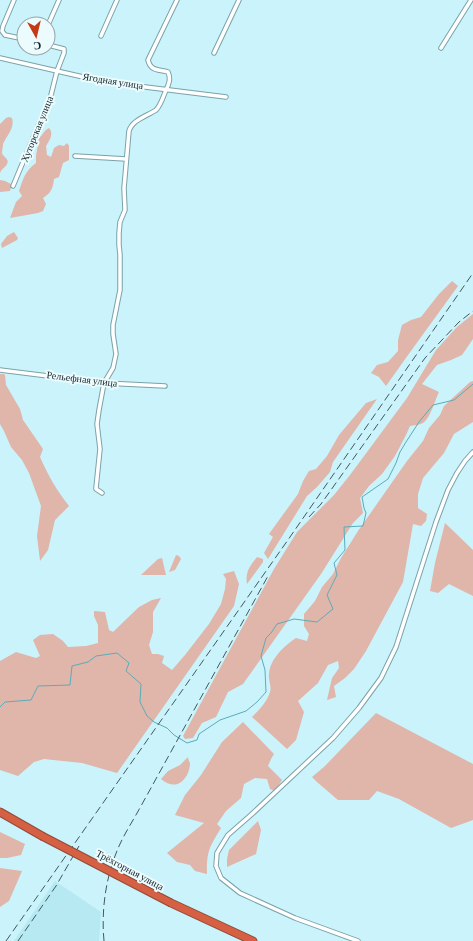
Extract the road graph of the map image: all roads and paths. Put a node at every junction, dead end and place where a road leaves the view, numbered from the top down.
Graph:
1 (14, 0) edge
2 (59, 0) edge
3 (117, 0) edge
4 (177, 0) edge
5 (239, 0) edge
6 (471, 0) edge
7 (52, 16) edge
8 (101, 36) dead end
9 (16, 38) edge
10 (56, 48) edge
11 (442, 48) dead end
12 (214, 54) dead end
13 (0, 58) edge
14 (57, 71) junction
15 (166, 89) junction
16 (226, 97) dead end
17 (75, 156) dead end
18 (126, 159) junction
19 (13, 186) dead end
20 (0, 370) edge
21 (104, 383) junction
22 (165, 386) dead end
23 (473, 452) edge
24 (102, 494) dead end
25 (0, 812) edge
26 (253, 941) edge
27 (358, 941) edge

1 - 9 street
2 - 7 street
3 - 8 street
4 - 15 street
5 - 12 street
6 - 11 street
10 - 14 street, Хуторская улица
13 - 14 street, Ягодная улица
14 - 15 street, Ягодная улица
14 - 19 street, Хуторская улица
15 - 16 street, Ягодная улица
15 - 18 street
17 - 18 street
18 - 21 street
20 - 21 street, Рельефная улица
21 - 22 street, Рельефная улица
21 - 24 street
23 - 27 street
25 - 26 highway, Трёхгорная улица, bridge

